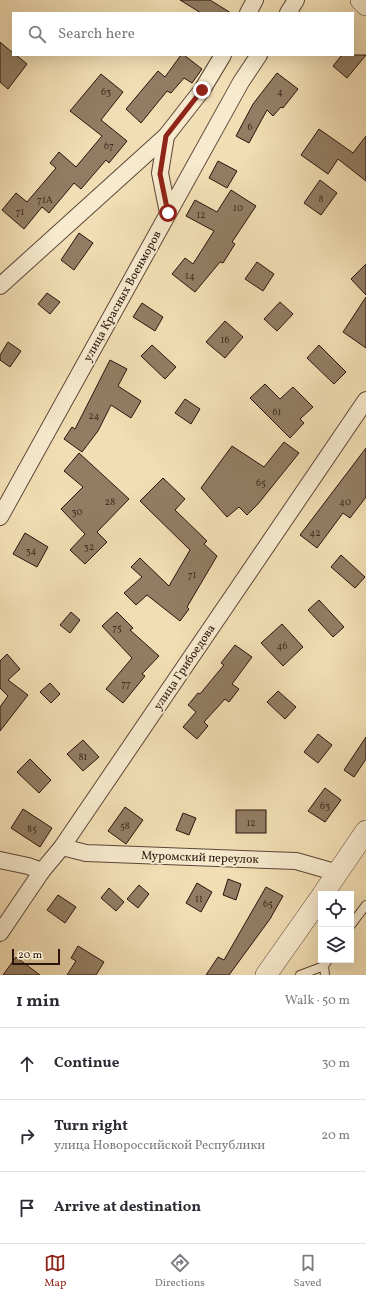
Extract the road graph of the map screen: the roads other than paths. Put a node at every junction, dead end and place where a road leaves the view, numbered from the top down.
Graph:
1 (255, 0) edge
2 (296, 0) edge
3 (361, 0) edge
4 (366, 5) edge
5 (249, 12) edge
6 (289, 12) edge
7 (222, 56) edge
8 (258, 56) edge
9 (166, 136) junction
10 (168, 213) junction
11 (0, 286) edge
12 (366, 400) edge
13 (0, 517) edge
14 (366, 831) edge
15 (62, 847) junction
16 (0, 860) edge
17 (42, 871) junction
18 (338, 873) junction
19 (325, 891) edge
20 (318, 901) edge
21 (366, 905) edge
22 (354, 921) edge
23 (0, 933) edge
24 (326, 963) edge
25 (266, 975) edge
26 (300, 975) edge
27 (325, 975) edge

1 - 5 street
2 - 6 street
3 - 4 street
7 - 9 street
8 - 10 street, улица Красных Военморов
9 - 10 street
9 - 11 street
10 - 13 street, улица Красных Военморов
12 - 15 street, улица Грибоедова
14 - 18 street
15 - 17 street, улица Грибоедова
15 - 18 street, Муромский переулок
16 - 17 street
17 - 23 street, улица Грибоедова
18 - 19 street
20 - 25 street
21 - 22 lane
24 - 26 lane
24 - 27 lane

